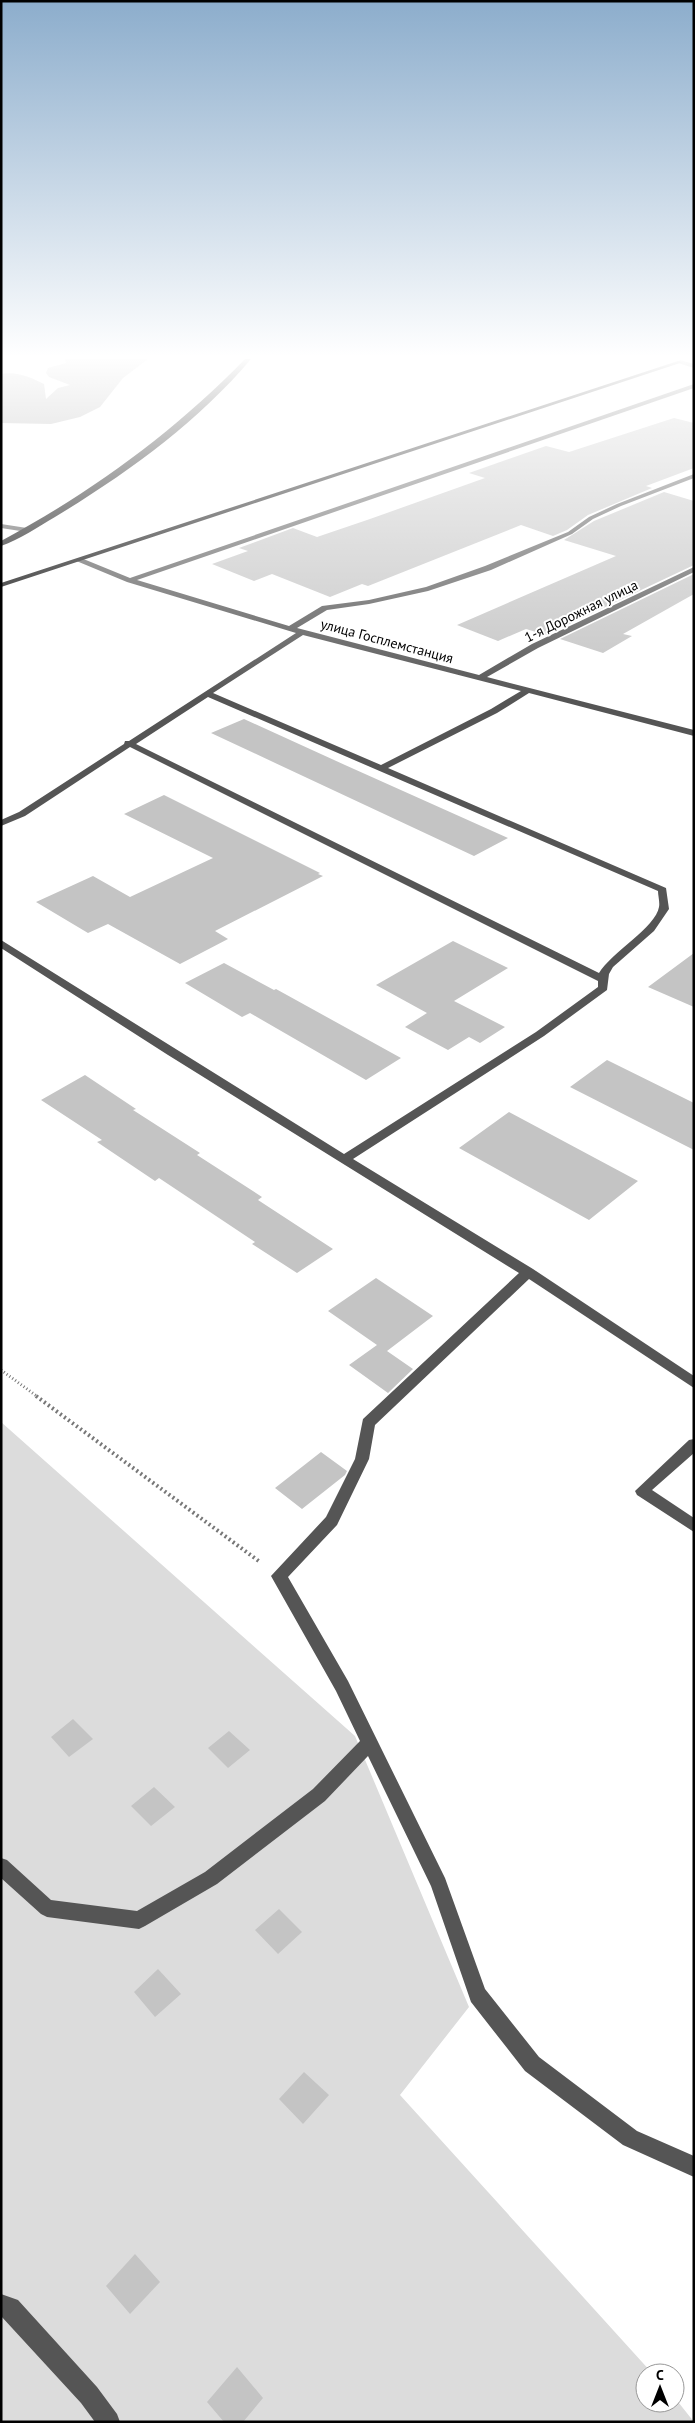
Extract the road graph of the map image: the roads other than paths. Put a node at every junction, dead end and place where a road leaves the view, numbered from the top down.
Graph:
1 (118, 472) edge
2 (345, 472) edge
3 (444, 472) edge
4 (694, 476) edge
5 (1, 526) edge
6 (27, 530) junction
7 (1, 544) edge
8 (78, 560) junction
9 (694, 569) edge
10 (130, 580) junction
11 (1, 584) edge
12 (291, 628) junction
13 (302, 632) junction
14 (480, 678) junction
15 (528, 690) junction
16 (206, 694) junction
17 (694, 733) edge
18 (128, 743) junction
19 (380, 768) junction
20 (1, 823) edge
21 (1, 943) edge
22 (604, 979) junction
23 (344, 1159) junction
24 (528, 1272) junction
25 (694, 1383) edge
26 (694, 1444) edge
27 (694, 1526) edge
28 (370, 1742) junction
29 (1, 1866) edge
30 (694, 2168) edge
31 (1, 2305) edge
32 (109, 2422) edge

1 - 6 main road
2 - 8 main road
3 - 10 street
4 - 12 street
5 - 6 street
6 - 7 main road
8 - 10 street, улица Госплемстанция
8 - 11 main road
9 - 14 street, 1-я Дорожная улица
10 - 12 street, улица Госплемстанция
12 - 13 street, улица Госплемстанция
13 - 14 street, улица Госплемстанция
13 - 16 street
14 - 15 street, улица Госплемстанция
15 - 17 street, улица Госплемстанция
15 - 19 street
16 - 18 street
16 - 19 street
18 - 20 street
18 - 22 street
19 - 22 street
21 - 23 street
22 - 23 street
23 - 24 street
24 - 25 street
24 - 28 street
26 - 27 street
28 - 29 street
28 - 30 street
31 - 32 street

